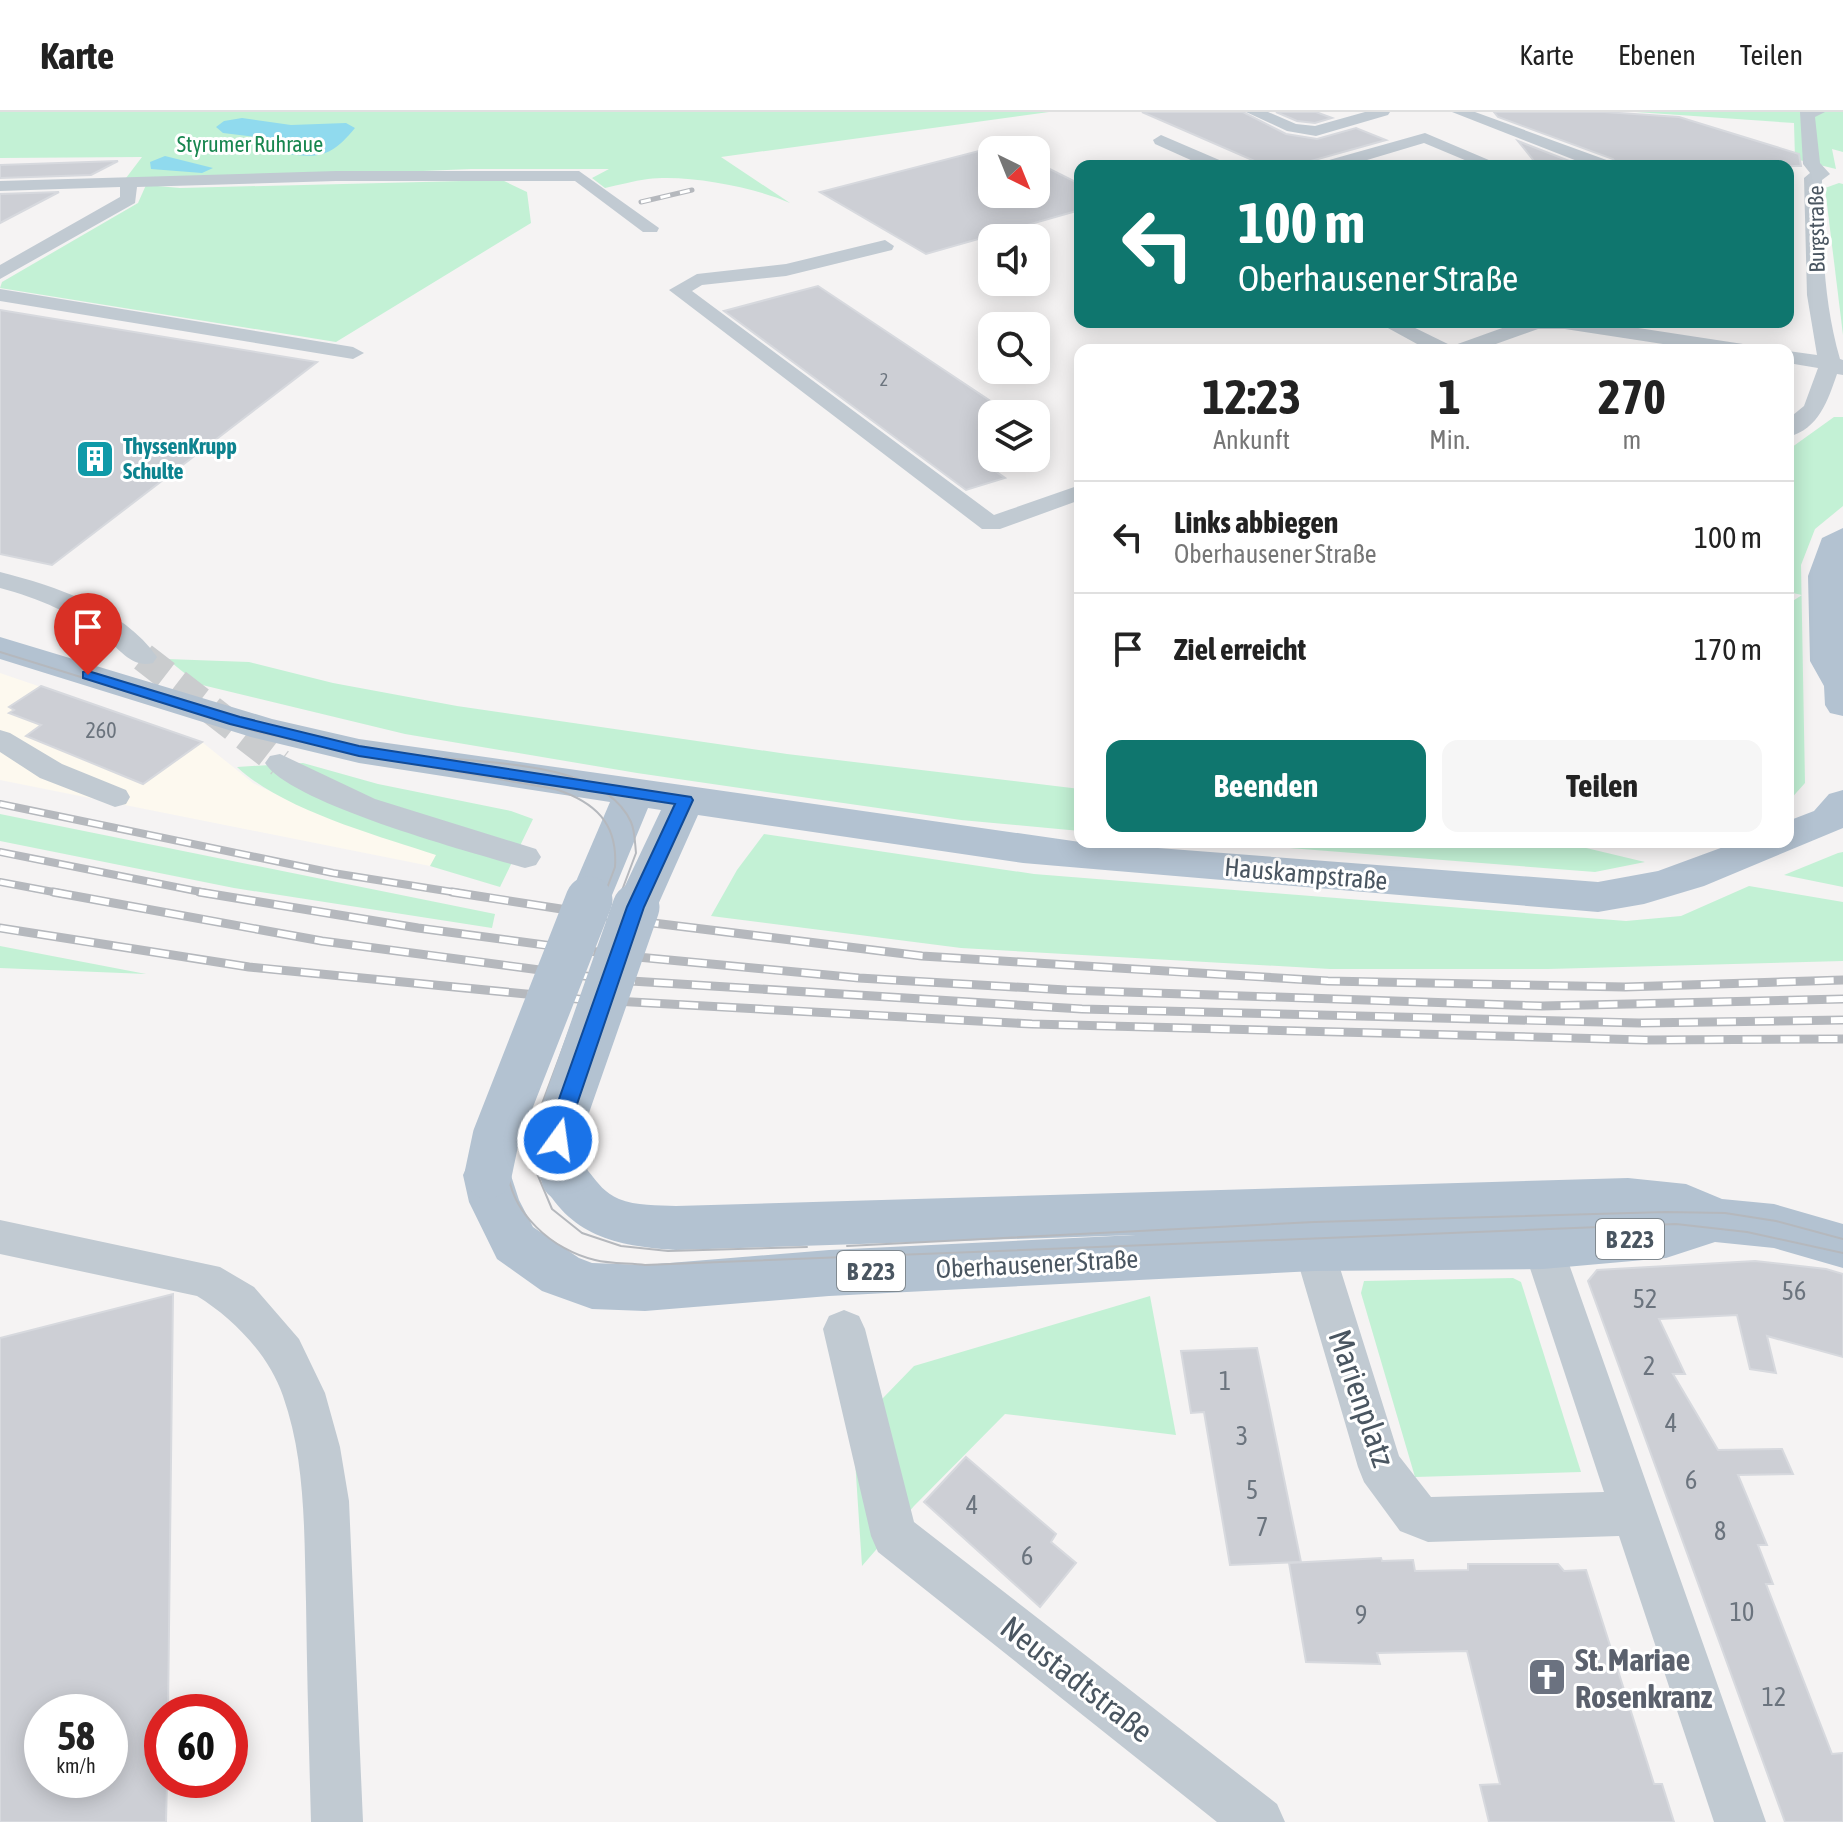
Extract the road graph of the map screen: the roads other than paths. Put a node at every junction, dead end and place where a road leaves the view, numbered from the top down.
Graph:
1 (1254, 112) edge
2 (1382, 112) edge
3 (1460, 112) edge
4 (1817, 112) edge
5 (1161, 140) dead end
6 (1205, 160) edge
7 (1349, 160) edge
8 (1479, 160) edge
9 (1593, 160) edge
10 (1821, 174) junction
11 (1843, 177) edge
12 (128, 182) junction
13 (0, 186) edge
14 (650, 228) dead end
15 (1794, 235) edge
16 (1813, 242) junction
17 (885, 246) dead end
18 (0, 273) edge
19 (0, 295) edge
20 (1399, 328) edge
21 (1502, 328) edge
22 (1519, 328) edge
23 (1602, 328) edge
24 (1509, 331) junction
25 (1432, 344) edge
26 (1475, 344) edge
27 (1705, 344) edge
28 (353, 353) dead end
29 (1794, 358) edge
30 (1839, 366) edge
31 (1794, 425) edge
32 (1074, 494) edge
33 (1843, 538) edge
34 (0, 580) edge
35 (0, 648) edge
36 (143, 657) tunnel mouth
37 (1843, 685) edge
38 (1843, 705) edge
39 (0, 739) edge
40 (280, 763) tunnel mouth
41 (115, 797) dead end
42 (659, 797) junction
43 (1843, 803) edge
44 (1794, 835) edge
45 (1761, 848) edge
46 (525, 857) dead end
47 (1715, 1220) junction
48 (0, 1237) edge
49 (1843, 1246) edge
50 (1543, 1247) junction
51 (1314, 1249) junction
52 (844, 1329) dead end
53 (1632, 1513) junction
54 (337, 1822) edge
55 (1259, 1822) edge
56 (1740, 1822) edge

1 - 2 street
3 - 9 street
4 - 10 street, Burgstraße
5 - 6 street
7 - 8 street
10 - 11 street
10 - 16 street, Burgstraße
12 - 13 street
12 - 14 street
12 - 18 street
15 - 16 street
16 - 30 street, Burgstraße
17 - 32 street
19 - 28 street
20 - 25 street
21 - 24 street
22 - 24 street
23 - 27 street
24 - 26 street
29 - 30 street
30 - 31 street
33 - 37 main road
34 - 36 street
35 - 42 main road
37 - 38 main road
39 - 41 street
40 - 46 street
42 - 45 main road, Hauskampstraße
42 - 47 main road, Oberhausener Straße / B 223, bridge
42 - 51 main road, Oberhausener Straße / B 223, bridge
43 - 44 main road, Hauskampstraße
47 - 49 main road, Oberhausener Straße / B 223
47 - 50 main road, Oberhausener Straße / B 223
48 - 54 street
50 - 51 main road, Oberhausener Straße / B 223
50 - 53 street
51 - 53 street, Marienplatz
52 - 55 street, Neustadtstraße
53 - 56 street

